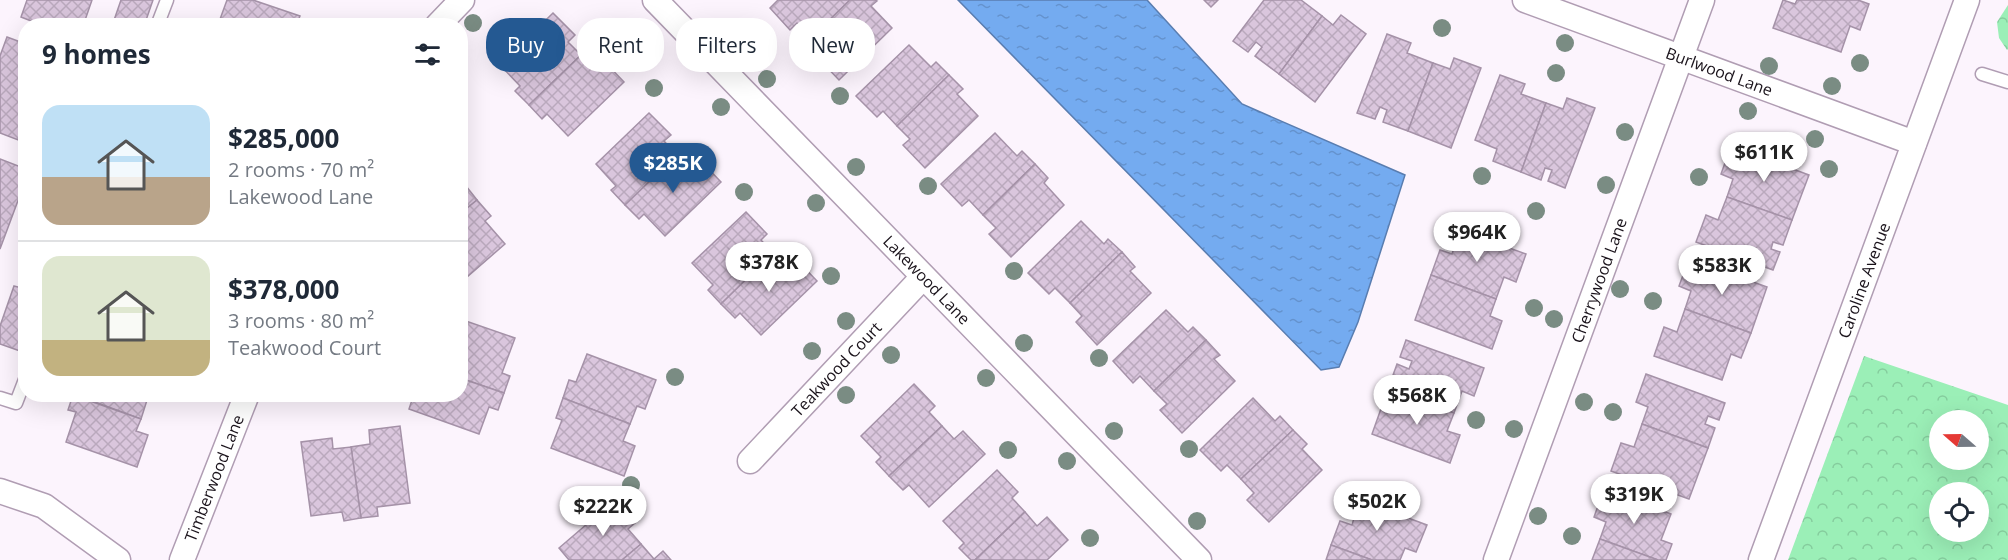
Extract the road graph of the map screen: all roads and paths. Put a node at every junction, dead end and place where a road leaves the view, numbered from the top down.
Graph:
1 (167, 0) edge
2 (462, 0) edge
3 (655, 0) edge
4 (1525, 0) edge
5 (1702, 0) edge
6 (1966, 0) edge
7 (160, 18) edge
8 (445, 18) edge
9 (1681, 58) junction
10 (1982, 74) dead end
11 (2008, 82) edge
12 (1914, 143) junction
13 (923, 277) junction
14 (0, 398) edge
15 (18, 398) edge
16 (244, 402) edge
17 (750, 461) dead end
18 (0, 490) edge
19 (118, 560) edge
20 (182, 560) edge
21 (1199, 560) edge
22 (1496, 560) edge
23 (1761, 560) edge

1 - 7 lane
2 - 8 street
3 - 13 street, Lakewood Lane
4 - 9 street, Burlwood Lane
5 - 9 street, Cherrywood Lane
6 - 12 street, Caroline Avenue
9 - 12 street, Burlwood Lane
9 - 22 street, Cherrywood Lane
10 - 11 lane
12 - 23 street, Caroline Avenue
13 - 17 street, Teakwood Court
13 - 21 street, Lakewood Lane
14 - 15 lane
16 - 20 street, Timberwood Lane
18 - 19 street

